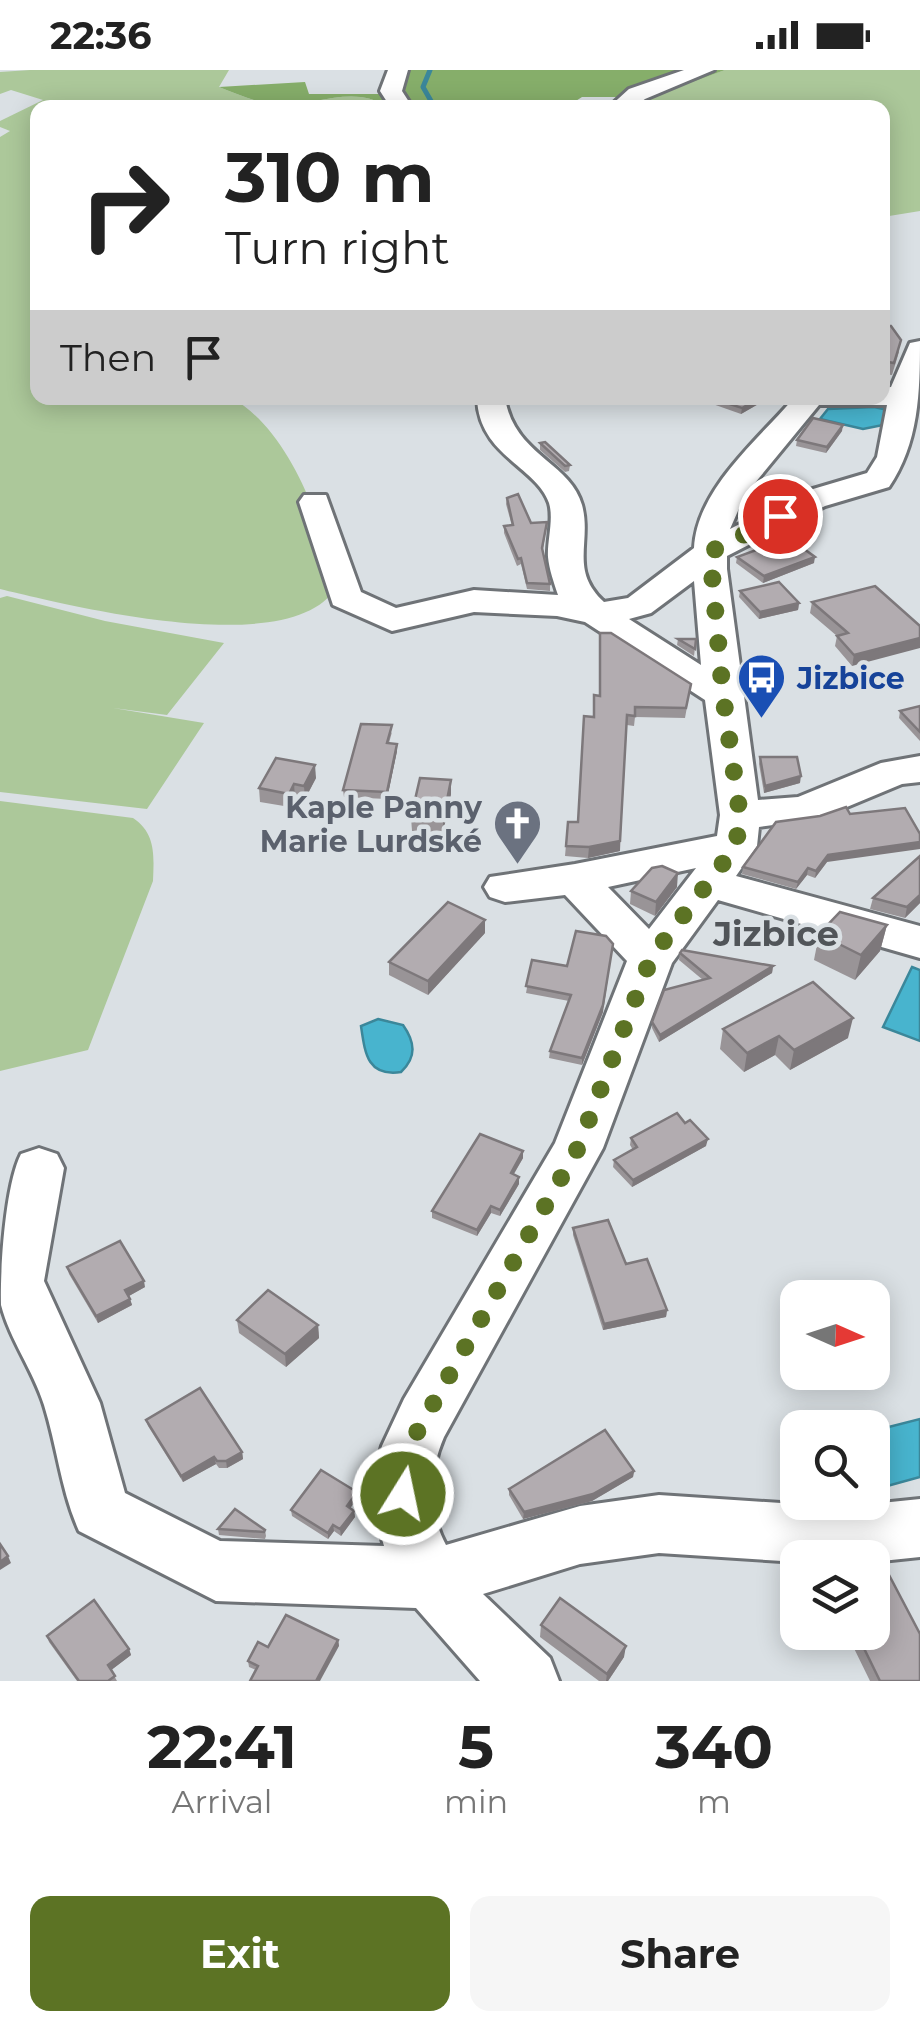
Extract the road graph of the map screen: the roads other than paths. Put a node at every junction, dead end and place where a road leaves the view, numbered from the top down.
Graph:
1 (398, 70) edge
2 (704, 70) edge
3 (397, 100) edge
4 (629, 100) edge
5 (920, 348) edge
6 (903, 396) junction
7 (890, 397) edge
8 (492, 405) edge
9 (803, 405) edge
10 (316, 502) dead end
11 (710, 552) junction
12 (597, 614) junction
13 (723, 695) junction
14 (920, 768) edge
15 (728, 848) junction
16 (575, 879) junction
17 (505, 887) dead end
18 (920, 942) edge
19 (651, 958) junction
20 (40, 1168) dead end
21 (920, 1528) edge
22 (432, 1579) junction
23 (527, 1681) edge

1 - 3 street
2 - 4 street
5 - 6 street
6 - 7 street
6 - 11 street
8 - 12 street
9 - 11 street
10 - 12 street
11 - 12 street
11 - 13 street
12 - 13 street
13 - 15 street
14 - 15 street
15 - 16 street
15 - 18 street
15 - 19 street
16 - 17 street
16 - 19 street
19 - 22 street
20 - 22 street
21 - 22 street
22 - 23 street

